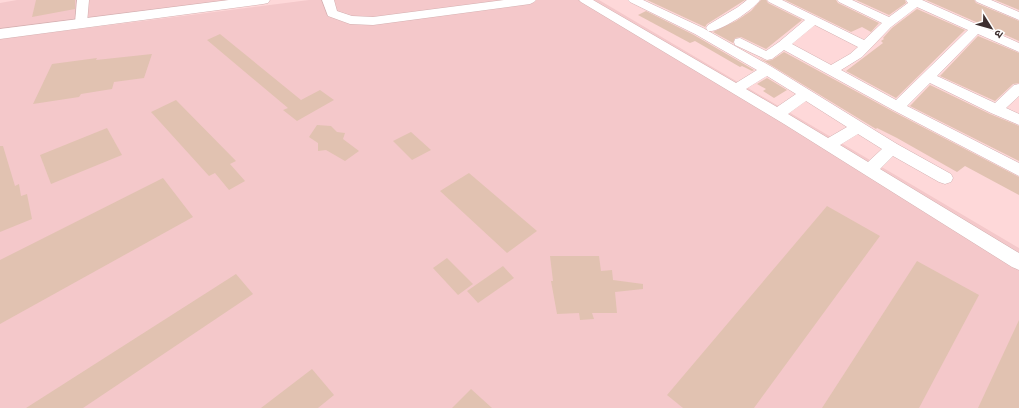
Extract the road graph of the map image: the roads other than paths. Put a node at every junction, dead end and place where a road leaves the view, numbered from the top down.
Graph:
1 (83, 0) edge
2 (263, 0) edge
3 (328, 0) edge
4 (530, 0) edge
5 (585, 0) edge
6 (634, 0) edge
7 (754, 0) edge
8 (773, 0) edge
9 (844, 0) edge
10 (981, 0) edge
11 (914, 1) edge
12 (1019, 16) edge
13 (813, 20) junction
14 (890, 22) junction
15 (81, 23) junction
16 (976, 29) junction
17 (0, 34) edge
18 (784, 45) junction
19 (865, 45) junction
20 (1019, 48) edge
21 (767, 70) junction
22 (832, 70) junction
23 (927, 77) junction
24 (1019, 88) edge
25 (736, 89) junction
26 (806, 94) junction
27 (898, 107) junction
28 (996, 110) junction
29 (777, 114) junction
30 (1019, 120) edge
31 (858, 127) junction
32 (828, 145) junction
33 (892, 148) junction
34 (869, 170) junction
35 (1019, 170) edge
36 (945, 178) dead end
37 (1019, 262) edge

1 - 15 street
2 - 15 street
3 - 4 street
5 - 25 street
6 - 21 street
7 - 18 street
8 - 13 street
9 - 14 street
10 - 12 street
11 - 14 street
11 - 16 street
13 - 18 street
13 - 19 street
14 - 19 street
15 - 17 street
16 - 20 street
16 - 23 street
18 - 22 street
19 - 22 street
21 - 25 street
21 - 26 street
22 - 27 street
23 - 27 street
23 - 28 street
24 - 28 street
25 - 29 street
26 - 29 street
26 - 31 street
27 - 35 street
28 - 30 street
29 - 32 street
31 - 32 street
31 - 33 street
32 - 34 street
33 - 34 street
33 - 36 street
34 - 37 street

